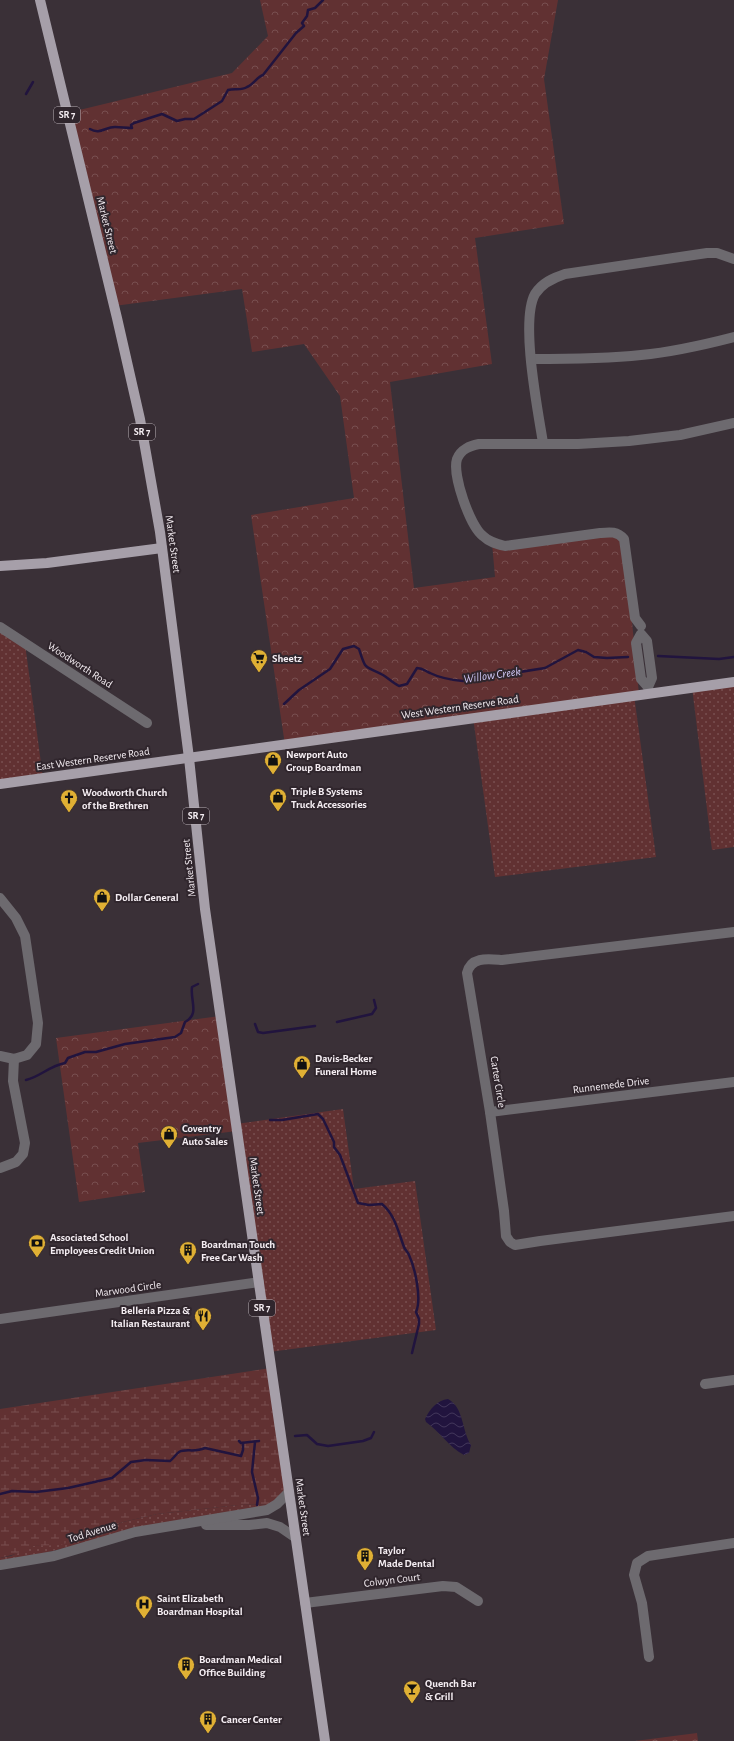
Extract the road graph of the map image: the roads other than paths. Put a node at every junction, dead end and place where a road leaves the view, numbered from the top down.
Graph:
1 (40, 0) edge
2 (734, 259) edge
3 (734, 337) edge
4 (531, 359) junction
5 (734, 423) edge
6 (544, 443) junction
7 (162, 548) junction
8 (0, 566) edge
9 (641, 626) dead end
10 (0, 627) edge
11 (734, 682) edge
12 (147, 723) dead end
13 (189, 758) junction
14 (0, 784) edge
15 (0, 898) edge
16 (734, 932) edge
17 (0, 1056) edge
18 (14, 1058) junction
19 (734, 1082) edge
20 (490, 1112) junction
21 (0, 1168) edge
22 (734, 1216) edge
23 (259, 1282) junction
24 (0, 1319) edge
25 (734, 1380) edge
26 (705, 1384) dead end
27 (289, 1492) junction
28 (190, 1524) junction
29 (296, 1538) junction
30 (734, 1543) edge
31 (0, 1565) edge
32 (478, 1601) dead end
33 (305, 1603) junction
34 (649, 1657) dead end
35 (324, 1741) edge

1 - 7 main road, Market Street / SR 7
2 - 4 street
3 - 4 street
4 - 6 street
5 - 6 street
6 - 9 street
7 - 8 main road
7 - 13 main road, Market Street / SR 7
10 - 12 street, Woodworth Road
11 - 13 main road, West Western Reserve Road
13 - 14 main road, East Western Reserve Road
13 - 23 main road, Market Street / SR 7
15 - 18 street
16 - 20 street, Carter Circle
17 - 18 street
18 - 21 street
19 - 20 street, Runnemede Drive
20 - 22 street, Carter Circle
23 - 24 street, Marwood Circle
23 - 27 main road, Market Street / SR 7
25 - 26 street
27 - 28 street, Tod Avenue
27 - 29 main road, Market Street / SR 7
28 - 29 street, Tod Avenue
28 - 31 street, Tod Avenue
29 - 33 main road, Market Street / SR 7
30 - 34 street
32 - 33 street, Colwyn Court
33 - 35 main road, Market Street / SR 7

